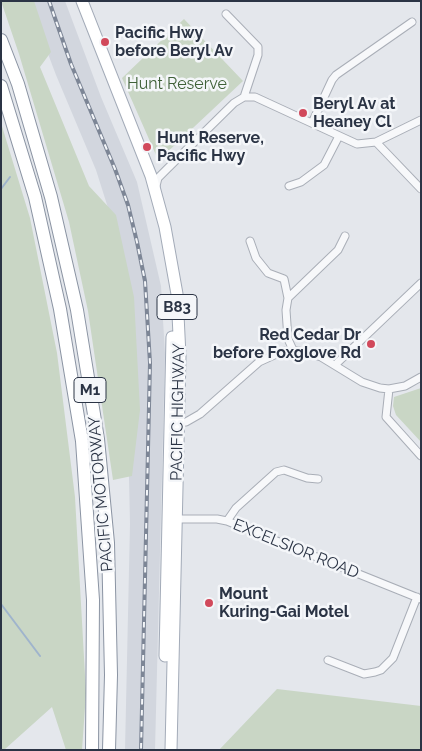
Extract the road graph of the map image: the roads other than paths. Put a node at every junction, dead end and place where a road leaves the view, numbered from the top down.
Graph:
1 (76, 1) edge
2 (82, 1) edge
3 (226, 14) dead end
4 (412, 22) dead end
5 (1, 40) edge
6 (1, 86) edge
7 (244, 97) junction
8 (421, 120) edge
9 (312, 123) junction
10 (340, 136) junction
11 (376, 142) junction
12 (145, 157) junction
13 (166, 169) junction
14 (289, 186) dead end
15 (421, 189) edge
16 (156, 192) junction
17 (345, 236) dead end
18 (250, 241) dead end
19 (421, 283) edge
20 (288, 298) junction
21 (293, 350) junction
22 (335, 365) junction
23 (421, 378) edge
24 (389, 389) junction
25 (174, 423) junction
26 (421, 456) edge
27 (318, 479) dead end
28 (172, 519) junction
29 (227, 521) junction
30 (419, 598) edge
31 (328, 660) dead end
32 (92, 750) edge
33 (109, 750) edge
34 (165, 750) edge
35 (171, 750) edge

1 - 25 main road, PACIFIC HIGHWAY / B83
2 - 12 main road, PACIFIC HIGHWAY / B83
3 - 7 street
4 - 9 street
5 - 33 highway, PACIFIC MOTORWAY / M1
6 - 32 highway, PACIFIC MOTORWAY / M1
7 - 9 street
7 - 13 street
8 - 11 street
9 - 10 street
10 - 11 street
10 - 14 street
11 - 15 street
12 - 13 street
12 - 16 main road, PACIFIC HIGHWAY / B83
13 - 16 street
16 - 25 main road, PACIFIC HIGHWAY / B83
17 - 20 street
18 - 20 street
19 - 22 street
20 - 21 street
21 - 22 street
21 - 25 street
22 - 24 street
23 - 24 street
24 - 26 street
25 - 28 main road, PACIFIC HIGHWAY / B83
27 - 29 street
28 - 29 street, EXCELSIOR ROAD
28 - 34 main road, PACIFIC HIGHWAY / B83
28 - 35 main road, PACIFIC HIGHWAY / B83
29 - 30 street, EXCELSIOR ROAD
30 - 31 street

